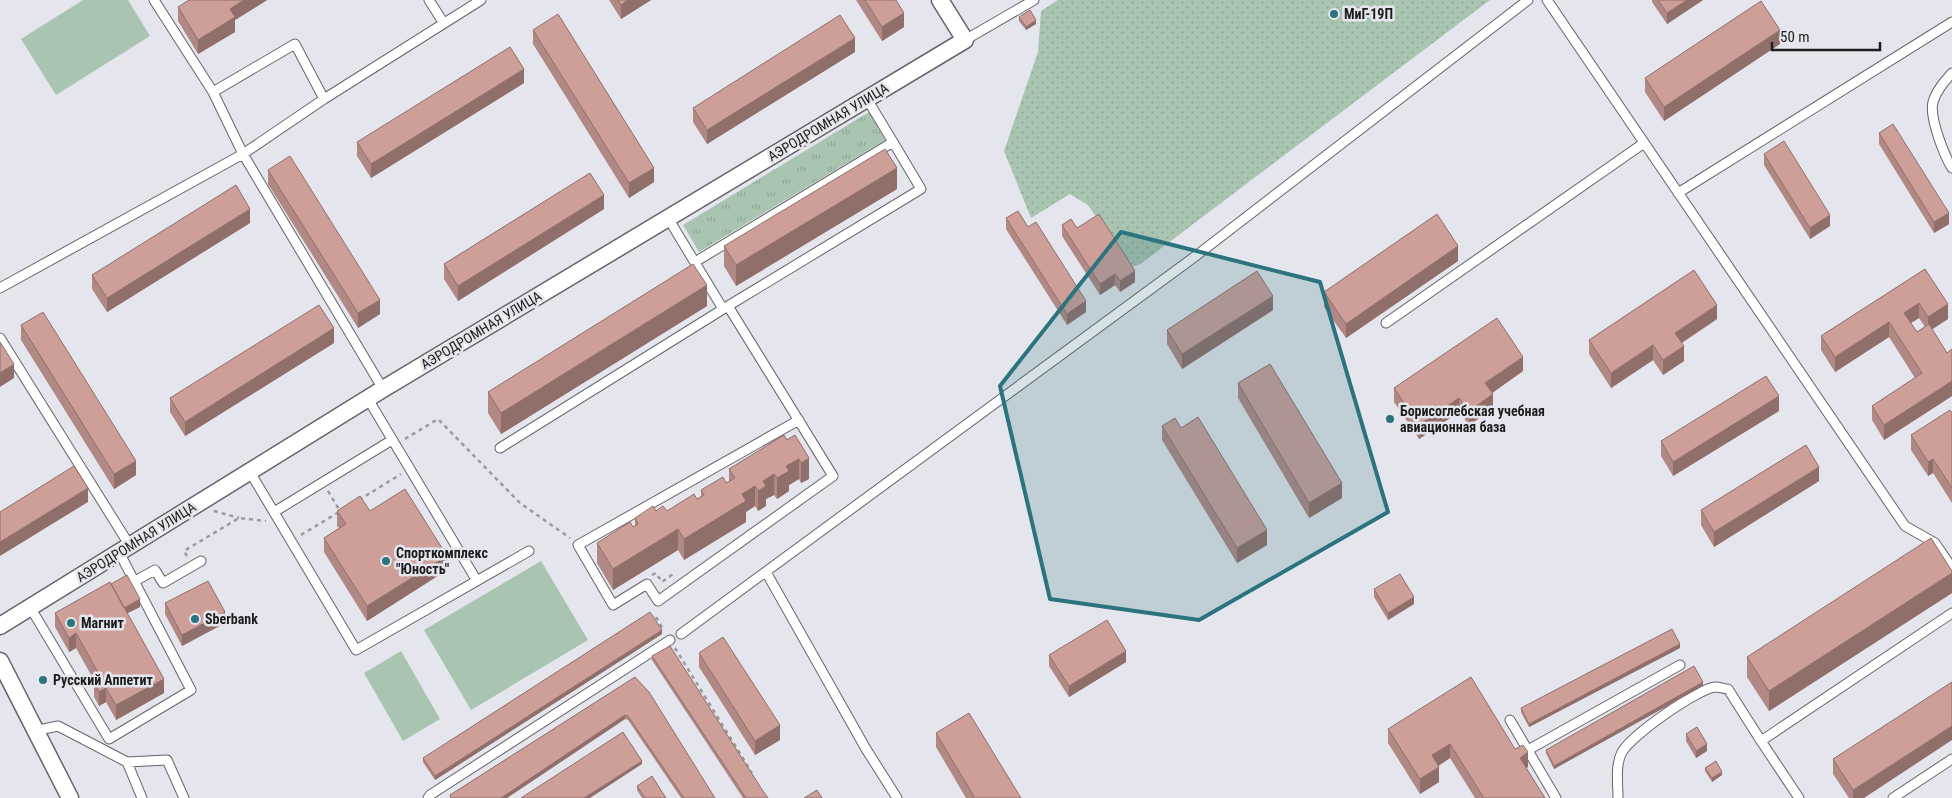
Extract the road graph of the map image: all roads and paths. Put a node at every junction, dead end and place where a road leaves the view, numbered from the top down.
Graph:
1 (154, 0) edge
2 (429, 0) edge
3 (481, 0) edge
4 (940, 0) edge
5 (1034, 0) edge
6 (1528, 0) edge
7 (1547, 0) edge
8 (443, 22) junction
9 (1952, 22) edge
10 (965, 40) junction
11 (1952, 73) edge
12 (213, 92) junction
13 (324, 99) junction
14 (867, 99) junction
15 (893, 142) junction
16 (1644, 143) junction
17 (243, 154) junction
18 (1951, 165) edge
19 (1678, 193) junction
20 (668, 218) junction
21 (695, 262) junction
22 (0, 288) edge
23 (726, 307) junction
24 (1386, 323) dead end
25 (0, 338) edge
26 (383, 389) junction
27 (368, 399) junction
28 (799, 420) junction
29 (395, 444) junction
30 (500, 448) dead end
31 (409, 468) junction
32 (250, 472) junction
33 (328, 490) dead end
34 (356, 502) edge
35 (195, 505) junction
36 (274, 512) junction
37 (240, 518) junction
38 (280, 522) junction
39 (292, 541) junction
40 (578, 545) junction
41 (125, 549) junction
42 (529, 551) dead end
43 (201, 561) dead end
44 (193, 566) junction
45 (1952, 568) edge
46 (678, 571) dead end
47 (766, 572) junction
48 (647, 578) dead end
49 (478, 580) junction
50 (135, 581) junction
51 (30, 608) junction
52 (1952, 613) edge
53 (656, 617) edge
54 (0, 626) edge
55 (680, 634) dead end
56 (670, 640) junction
57 (0, 661) edge
58 (1680, 665) dead end
59 (1510, 720) dead end
60 (34, 731) junction
61 (1762, 741) junction
62 (1528, 750) junction
63 (1952, 759) edge
64 (127, 762) junction
65 (752, 773) edge
66 (70, 798) edge
67 (142, 798) edge
68 (184, 798) edge
69 (428, 798) edge
70 (897, 798) edge
71 (1556, 798) edge
72 (1618, 798) edge
73 (1799, 798) edge
74 (1894, 798) edge

1 - 12 lane
2 - 8 lane
3 - 8 lane
4 - 10 street
5 - 10 lane
6 - 47 lane
7 - 16 lane
8 - 13 lane
9 - 19 lane
10 - 14 street, АЭРОДРОМНАЯ УЛИЦА
11 - 18 lane
12 - 13 lane
12 - 17 lane
13 - 17 lane
14 - 15 lane
14 - 20 street, АЭРОДРОМНАЯ УЛИЦА
15 - 21 lane
15 - 23 lane
16 - 19 lane
16 - 24 lane
17 - 22 lane
17 - 26 lane
19 - 45 lane
20 - 21 lane
20 - 26 street, АЭРОДРОМНАЯ УЛИЦА
21 - 23 lane
23 - 28 lane
23 - 30 lane
25 - 41 lane
26 - 27 street, АЭРОДРОМНАЯ УЛИЦА
27 - 29 lane
27 - 32 street, АЭРОДРОМНАЯ УЛИЦА
28 - 40 lane
28 - 40 lane
29 - 31 lane
29 - 36 lane
29 - 40 path
31 - 34 path
31 - 49 lane
32 - 35 street, АЭРОДРОМНАЯ УЛИЦА
32 - 36 lane
33 - 39 path
35 - 37 path
35 - 41 street, АЭРОДРОМНАЯ УЛИЦА
36 - 38 lane
37 - 38 path
37 - 44 path
38 - 39 lane
39 - 49 lane
41 - 50 lane
41 - 51 street, АЭРОДРОМНАЯ УЛИЦА
42 - 49 lane
43 - 44 lane
44 - 50 lane
46 - 48 path
47 - 55 lane
47 - 70 lane
50 - 51 lane
51 - 54 street, АЭРОДРОМНАЯ УЛИЦА
52 - 61 lane
53 - 56 path
56 - 65 path
56 - 69 lane
57 - 60 street
58 - 62 lane
59 - 62 lane
60 - 64 lane
60 - 66 street
61 - 72 lane
61 - 73 lane
62 - 71 lane
63 - 74 lane
64 - 67 lane
64 - 68 lane

